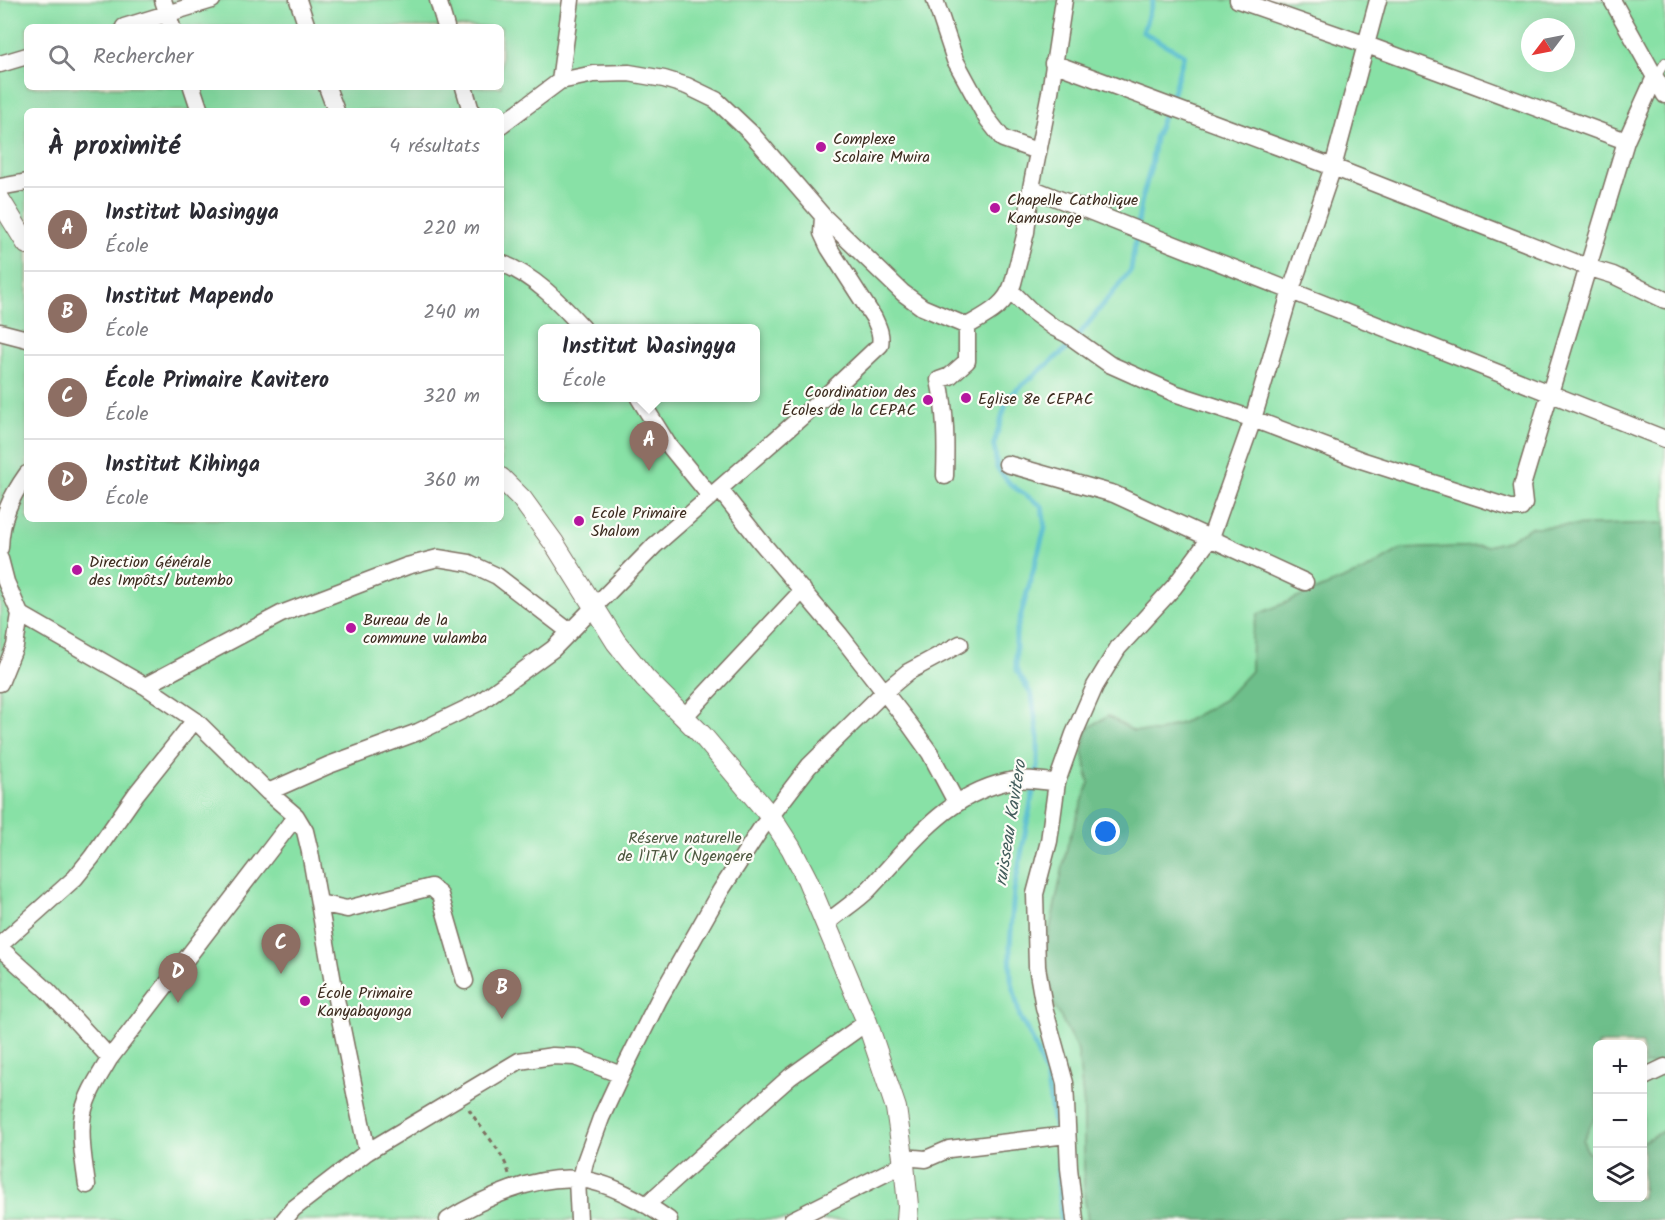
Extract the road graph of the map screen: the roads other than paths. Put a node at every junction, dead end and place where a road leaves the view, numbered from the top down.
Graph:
1 (212, 0) edge
2 (298, 0) edge
3 (438, 0) edge
4 (571, 0) edge
5 (935, 0) edge
6 (1064, 0) edge
7 (1238, 0) edge
8 (1378, 0) edge
9 (1611, 1) edge
10 (167, 14) edge
11 (134, 24) edge
12 (306, 24) edge
13 (445, 24) edge
14 (1367, 45) junction
15 (24, 57) edge
16 (1665, 62) edge
17 (1053, 63) junction
18 (0, 64) edge
19 (1654, 79) junction
20 (560, 81) junction
21 (193, 90) edge
22 (328, 90) edge
23 (465, 90) edge
24 (1665, 95) edge
25 (199, 108) edge
26 (335, 108) edge
27 (470, 108) edge
28 (504, 122) edge
29 (1626, 141) junction
30 (1037, 151) junction
31 (1333, 167) junction
32 (24, 183) edge
33 (0, 187) edge
34 (1031, 188) junction
35 (0, 200) edge
36 (823, 216) junction
37 (24, 238) edge
38 (504, 264) edge
39 (1587, 267) junction
40 (1291, 290) junction
41 (1011, 291) junction
42 (1665, 300) edge
43 (580, 324) edge
44 (967, 326) junction
45 (0, 332) edge
46 (24, 338) edge
47 (1550, 393) junction
48 (641, 402) edge
49 (1253, 419) junction
50 (1665, 439) edge
51 (1008, 464) dead end
52 (945, 476) dead end
53 (24, 477) edge
54 (504, 481) edge
55 (715, 493) junction
56 (6, 495) edge
57 (1211, 537) junction
58 (0, 548) edge
59 (0, 559) edge
60 (1305, 582) dead end
61 (803, 590) junction
62 (595, 604) junction
63 (20, 614) junction
64 (570, 632) junction
65 (960, 644) dead end
66 (0, 683) edge
67 (145, 686) junction
68 (884, 692) junction
69 (682, 718) junction
70 (195, 720) junction
71 (1057, 783) junction
72 (268, 792) junction
73 (956, 802) junction
74 (296, 816) junction
75 (771, 817) junction
76 (319, 903) junction
77 (826, 924) junction
78 (0, 947) edge
79 (465, 981) dead end
80 (867, 1022) junction
81 (110, 1058) junction
82 (1665, 1067) edge
83 (621, 1075) junction
84 (1647, 1076) edge
85 (1067, 1135) junction
86 (367, 1152) junction
87 (904, 1160) junction
88 (579, 1179) junction
89 (87, 1185) dead end
90 (646, 1205) junction
91 (284, 1220) edge
92 (448, 1220) edge
93 (579, 1220) edge
94 (669, 1220) edge
95 (792, 1220) edge
96 (908, 1220) edge
97 (1075, 1220) edge

1 - 10 street
2 - 12 street
3 - 13 street
4 - 20 street
5 - 30 street
6 - 17 street
7 - 14 street
8 - 14 street
9 - 19 street
10 - 11 street
14 - 29 street
14 - 31 street
15 - 18 street
16 - 19 lane
17 - 30 street
17 - 31 street
19 - 24 street
19 - 29 street
20 - 28 street
20 - 36 street
21 - 25 street
22 - 26 street
23 - 27 street
29 - 39 street
30 - 34 street
31 - 39 street
31 - 40 street
32 - 33 street
34 - 40 street
34 - 41 street
35 - 37 street
36 - 44 street
36 - 55 street
38 - 43 street
39 - 42 street
39 - 47 street
40 - 47 street
40 - 49 street
41 - 44 street
41 - 49 street
44 - 52 street
45 - 46 street
47 - 49 street
47 - 50 street
48 - 55 street
49 - 57 street
51 - 57 street
53 - 56 street
54 - 62 street
55 - 61 street
55 - 62 street
56 - 58 street
57 - 60 street
57 - 71 street
59 - 63 street
61 - 68 street
61 - 69 street
62 - 64 street
62 - 69 street
63 - 66 street
63 - 67 street
64 - 67 street
64 - 72 street
65 - 68 street
67 - 70 street
68 - 73 street
68 - 75 street
69 - 75 street
70 - 72 street
70 - 78 street
71 - 73 street
71 - 85 street
72 - 74 street
73 - 77 street
74 - 76 street
74 - 81 street
75 - 77 street
75 - 83 street
76 - 79 street
76 - 86 street
77 - 80 street
78 - 81 street
80 - 87 street
80 - 90 street
81 - 89 street
82 - 84 street
83 - 86 street
83 - 88 street
85 - 87 street
85 - 97 street
86 - 91 street
87 - 95 street
87 - 96 street
88 - 90 street
88 - 92 street
88 - 93 street
90 - 94 street

